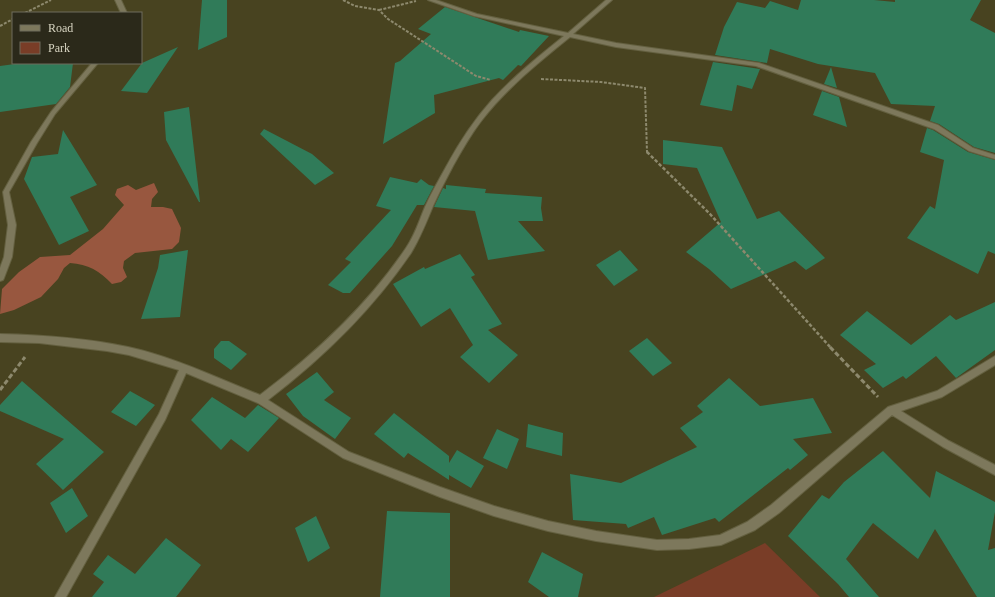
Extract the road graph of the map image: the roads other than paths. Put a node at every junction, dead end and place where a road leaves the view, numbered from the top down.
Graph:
1 (118, 0) edge
2 (431, 0) edge
3 (609, 0) edge
4 (124, 12) edge
5 (570, 35) junction
6 (94, 64) edge
7 (995, 157) edge
8 (0, 278) edge
9 (0, 338) edge
10 (995, 360) edge
11 (184, 368) junction
12 (261, 400) junction
13 (891, 410) junction
14 (995, 470) edge
15 (60, 597) edge

1 - 4 street
2 - 5 street
3 - 5 street
5 - 7 street
5 - 12 street
6 - 8 street
9 - 11 street
10 - 13 street
11 - 12 street
11 - 15 street
12 - 13 street
13 - 14 street

